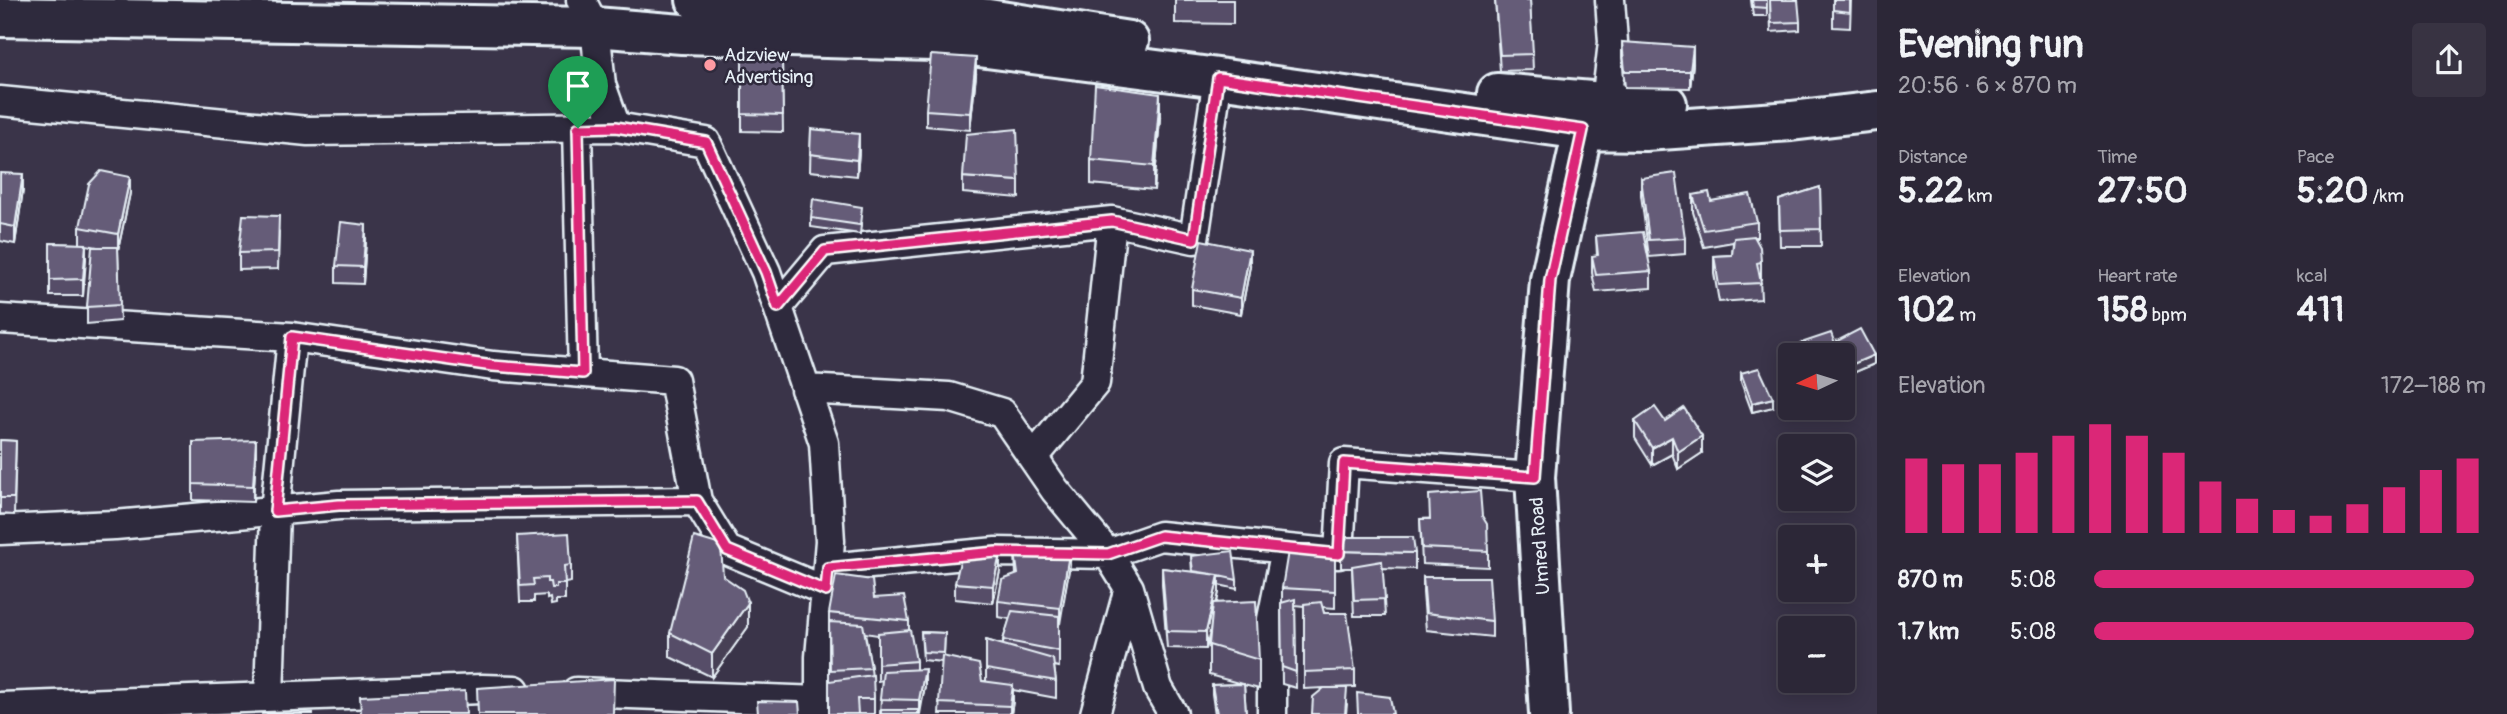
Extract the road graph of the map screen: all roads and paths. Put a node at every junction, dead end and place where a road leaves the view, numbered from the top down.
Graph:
1 (696, 0) edge
2 (1610, 0) edge
3 (335, 11) edge
4 (588, 13) edge
5 (0, 17) edge
6 (1218, 78) junction
7 (1877, 89) edge
8 (0, 101) edge
9 (1793, 111) junction
10 (1877, 111) edge
11 (1595, 116) junction
12 (616, 127) junction
13 (578, 128) junction
14 (1112, 221) junction
15 (778, 307) junction
16 (0, 319) edge
17 (292, 337) junction
18 (583, 373) junction
19 (805, 389) junction
20 (1033, 458) junction
21 (1535, 477) junction
22 (697, 501) junction
23 (275, 511) junction
24 (0, 530) edge
25 (1286, 549) junction
26 (1108, 554) junction
27 (827, 579) junction
28 (1129, 588) junction
29 (269, 697) junction
30 (702, 705) edge
31 (0, 707) edge
32 (820, 707) edge
33 (1095, 714) edge
34 (1173, 714) edge
35 (1272, 714) edge
36 (1549, 714) edge

1 - 11 main road
2 - 11 street
3 - 4 main road
3 - 5 main road
4 - 6 main road
4 - 12 street
6 - 11 main road
6 - 14 street
7 - 9 main road
8 - 13 street
9 - 10 main road
9 - 11 main road
11 - 21 main road, Umred Road
12 - 13 street
12 - 15 street
13 - 18 street
14 - 15 street
14 - 20 street
15 - 19 street
16 - 17 street
17 - 18 street
17 - 23 street
18 - 22 street
19 - 20 street
19 - 27 street
20 - 26 street
21 - 25 street
21 - 36 main road, Umred Road
22 - 23 street
22 - 27 street
23 - 24 street
23 - 29 street
25 - 26 street
25 - 35 street
26 - 27 street
26 - 28 street
27 - 32 street
28 - 33 street
28 - 34 street
29 - 30 street
29 - 31 street
30 - 32 street

